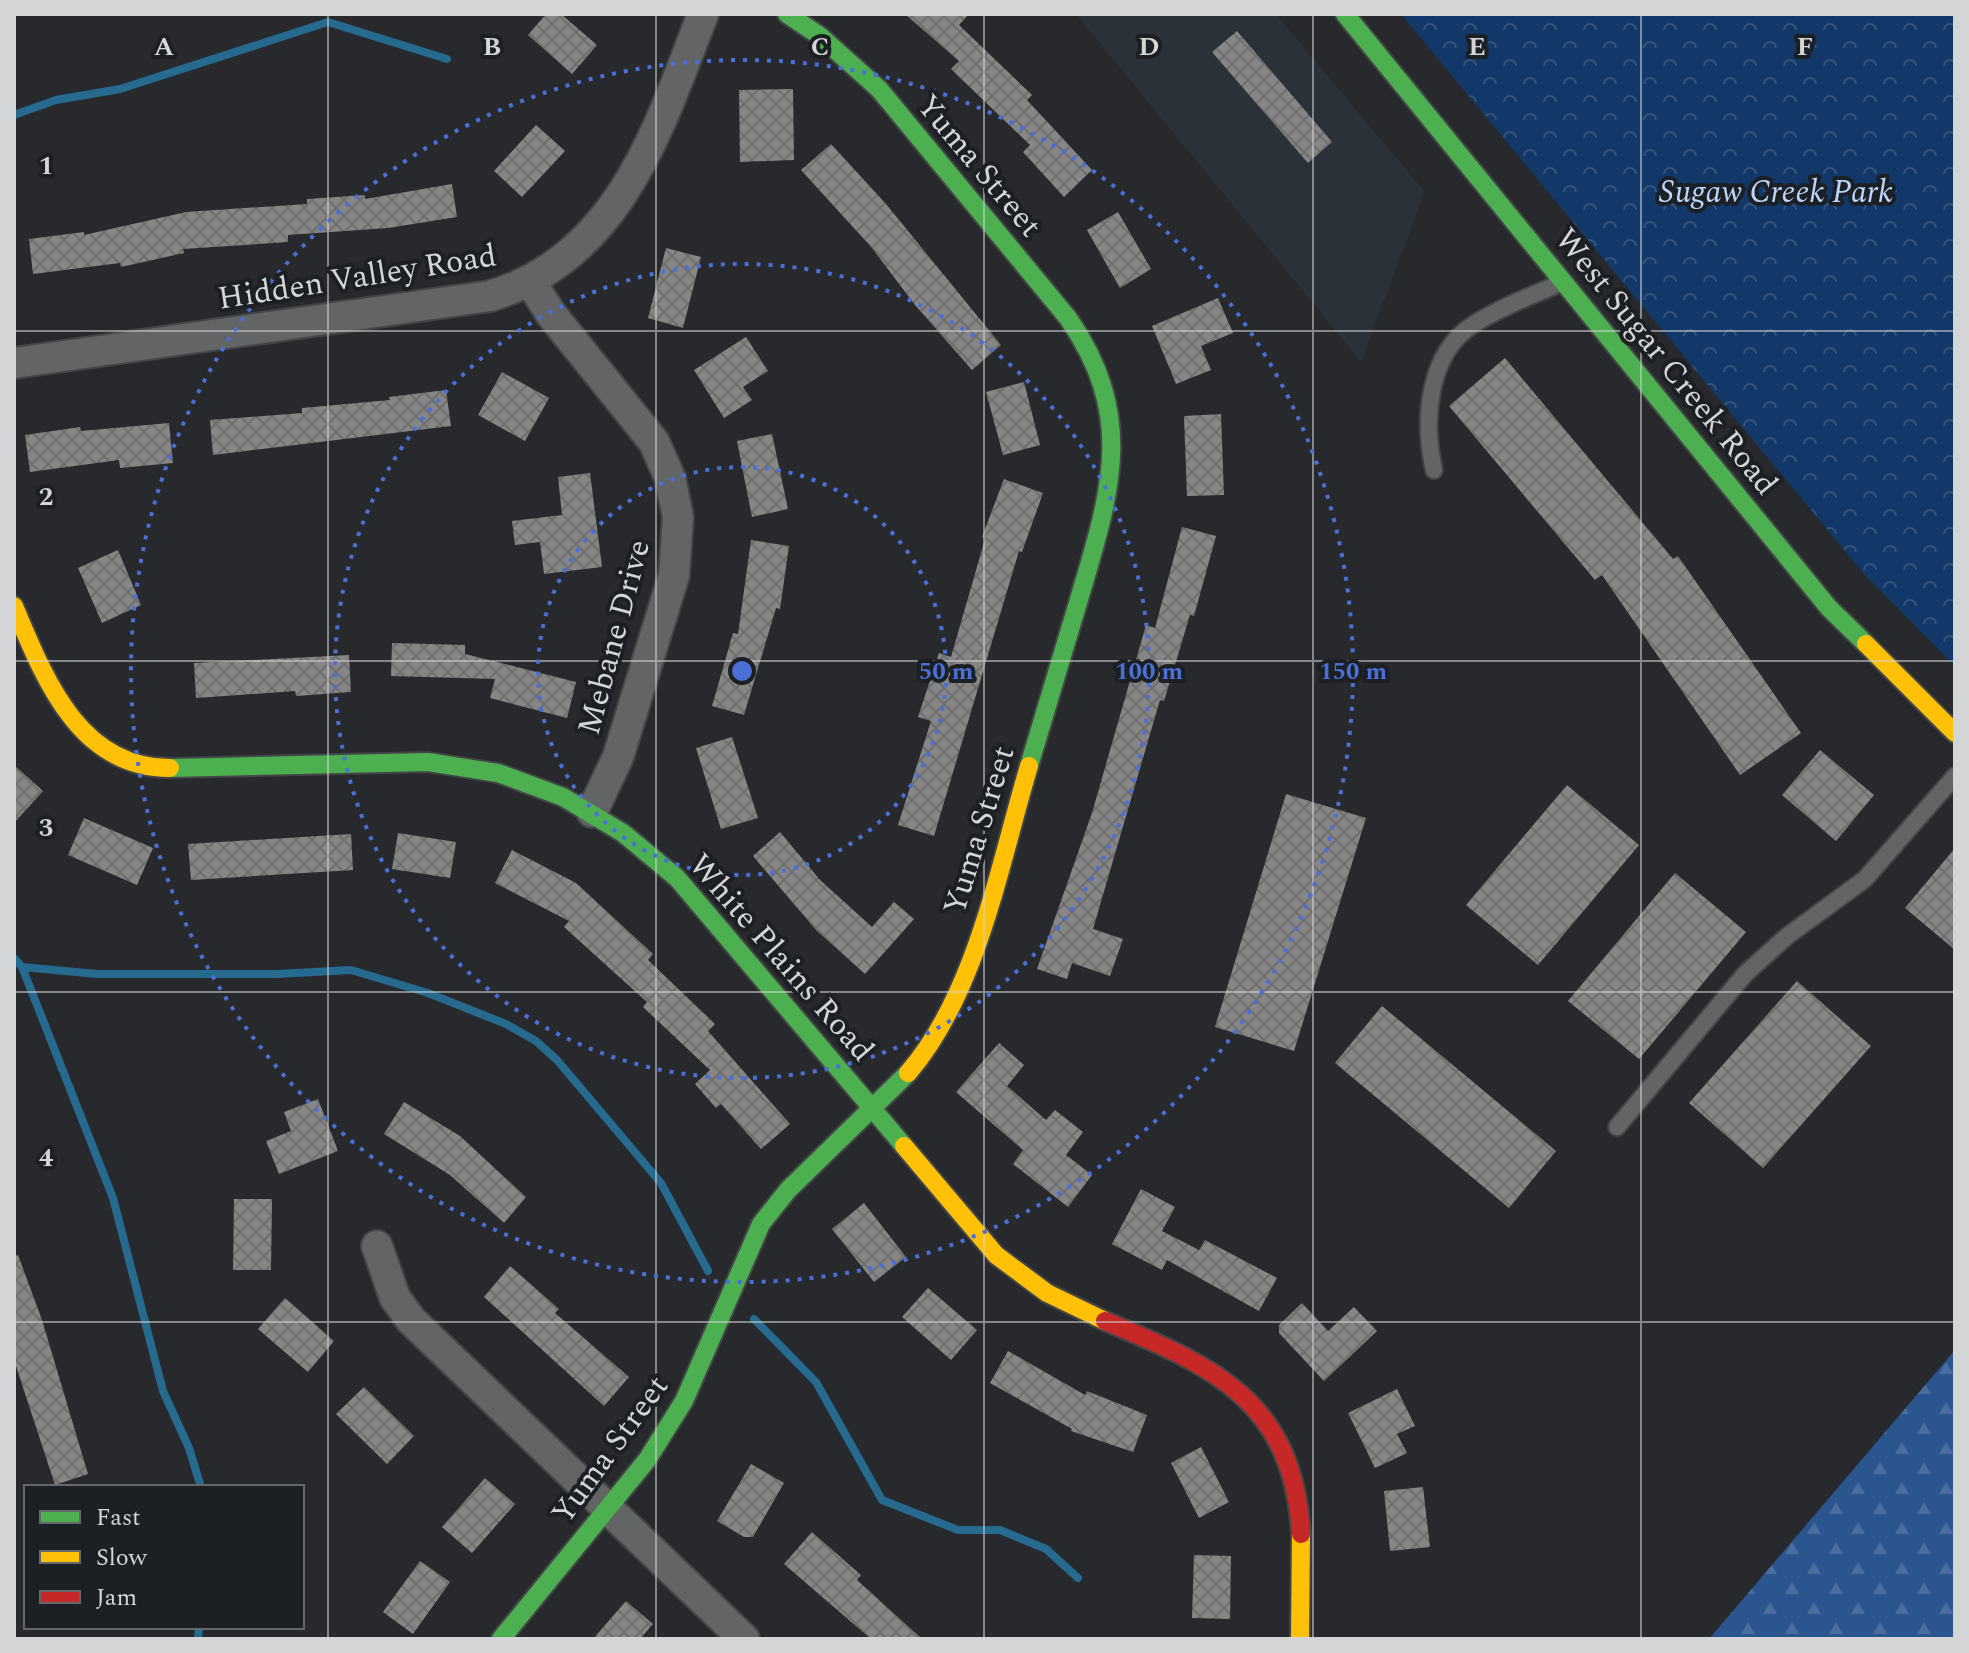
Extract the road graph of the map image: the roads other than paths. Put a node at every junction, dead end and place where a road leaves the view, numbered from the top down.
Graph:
1 (703, 14) edge
2 (787, 14) edge
3 (1345, 14) edge
4 (530, 281) junction
5 (1563, 282) junction
6 (14, 363) edge
7 (1434, 470) dead end
8 (14, 606) edge
9 (1955, 733) edge
10 (1955, 776) edge
11 (592, 812) junction
12 (872, 1108) junction
13 (1617, 1127) dead end
14 (377, 1246) dead end
15 (607, 1509) junction
16 (501, 1639) edge
17 (744, 1639) edge
18 (1300, 1639) edge

1 - 4 street, Hidden Valley Road
2 - 12 street, Yuma Street
3 - 5 street, West Sugar Creek Road
4 - 6 street, Hidden Valley Road
4 - 11 street, Mebane Drive
5 - 7 lane
5 - 9 street, West Sugar Creek Road
8 - 11 street, White Plains Road
10 - 13 lane
11 - 12 street, White Plains Road
12 - 15 street, Yuma Street
12 - 18 street, White Plains Road
14 - 15 street
15 - 16 street, Yuma Street
15 - 17 street

